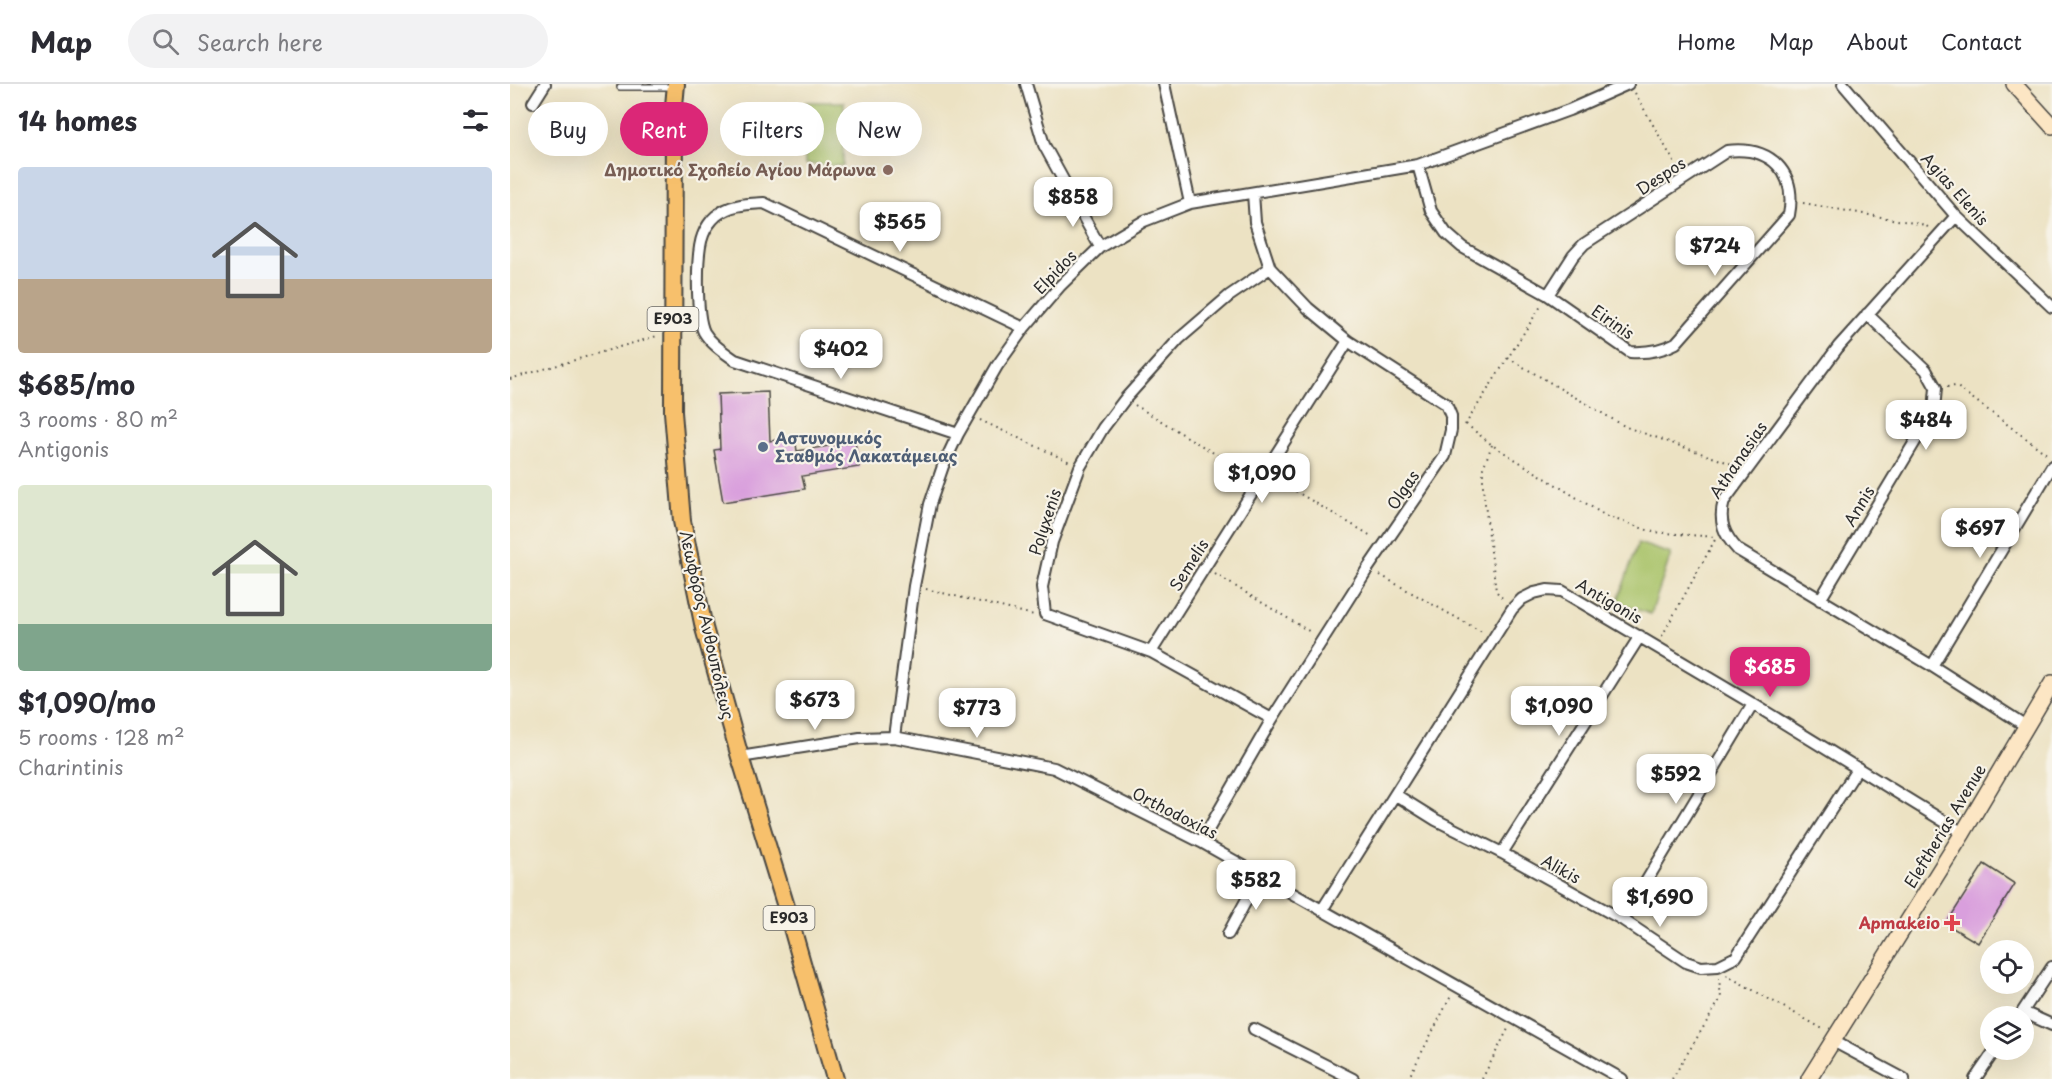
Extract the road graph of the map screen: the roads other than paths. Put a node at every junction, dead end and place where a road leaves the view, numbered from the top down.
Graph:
1 (545, 84) edge
2 (1026, 84) edge
3 (1164, 84) edge
4 (1629, 84) edge
5 (1843, 84) edge
6 (2014, 84) edge
7 (676, 86) edge
8 (620, 87) dead end
9 (534, 102) edge
10 (2049, 118) edge
11 (1418, 165) junction
12 (1253, 193) junction
13 (1792, 201) joint
14 (1190, 202) junction
15 (1956, 216) junction
16 (1100, 247) junction
17 (1270, 268) junction
18 (1548, 295) junction
19 (2052, 307) edge
20 (1867, 315) junction
21 (1024, 328) junction
22 (1348, 341) junction
23 (958, 434) junction
24 (2052, 466) edge
25 (1820, 600) junction
26 (1640, 636) junction
27 (1151, 652) junction
28 (1932, 666) junction
29 (2052, 683) edge
30 (1753, 704) junction
31 (1272, 719) junction
32 (2026, 726) junction
33 (894, 737) junction
34 (740, 757) junction
35 (1858, 768) junction
36 (1396, 795) junction
37 (1963, 833) junction
38 (1201, 842) junction
39 (1502, 853) junction
40 (1260, 875) junction
41 (1322, 910) junction
42 (1623, 920) junction
43 (1228, 934) dead end
44 (2052, 967) edge
45 (2027, 1006) edge
46 (2034, 1019) edge
47 (2052, 1025) edge
48 (1254, 1029) dead end
49 (1834, 1038) junction
50 (1988, 1060) edge
51 (1350, 1078) edge
52 (835, 1079) edge
53 (1622, 1079) edge
54 (1809, 1079) edge
55 (1904, 1079) edge
56 (1975, 1079) edge

1 - 9 street
2 - 16 street
3 - 14 street
4 - 11 street, Elpidos
5 - 15 street, Agias Elenis
6 - 10 main road
7 - 8 lane
7 - 34 main road, Λεωφόρος Ανθουπόλεως / E903
11 - 12 street, Elpidos
11 - 18 street, Eirinis
12 - 14 street, Elpidos
12 - 17 street
13 - 18 street, Despos
13 - 18 street, Eirinis
14 - 16 street, Elpidos
15 - 19 street, Agias Elenis
15 - 20 street, Athanasias
16 - 21 street, Elpidos
17 - 22 street
17 - 27 street, Polyxenis
20 - 25 street, Annis
20 - 25 street, Athanasias
21 - 23 street, Elpidos
21 - 23 street
22 - 27 street, Semelis
22 - 31 street, Olgas
23 - 33 street, Elpidos
24 - 28 street
25 - 28 street, Athanasias
26 - 30 street, Antigonis
26 - 36 street, Antigonis
26 - 39 street
27 - 31 street
28 - 32 street, Athanasias
29 - 32 main road, Eleftherias Avenue
30 - 35 street, Antigonis
30 - 42 street
31 - 38 street, Olgas
32 - 37 main road, Eleftherias Avenue
33 - 34 street, Orthodoxias
33 - 38 street, Orthodoxias
34 - 52 main road, Λεωφόρος Ανθουπόλεως / E903
35 - 37 street, Antigonis
35 - 42 street, Alikis
36 - 39 street, Alikis
36 - 41 street, Antigonis
37 - 49 main road, Eleftherias Avenue
38 - 40 street, Orthodoxias
39 - 42 street, Alikis
40 - 41 street, Orthodoxias
40 - 43 street
41 - 53 street, Orthodoxias
44 - 45 street
46 - 47 street
48 - 51 street
49 - 54 main road, Eleftherias Avenue
49 - 55 street
50 - 56 street

